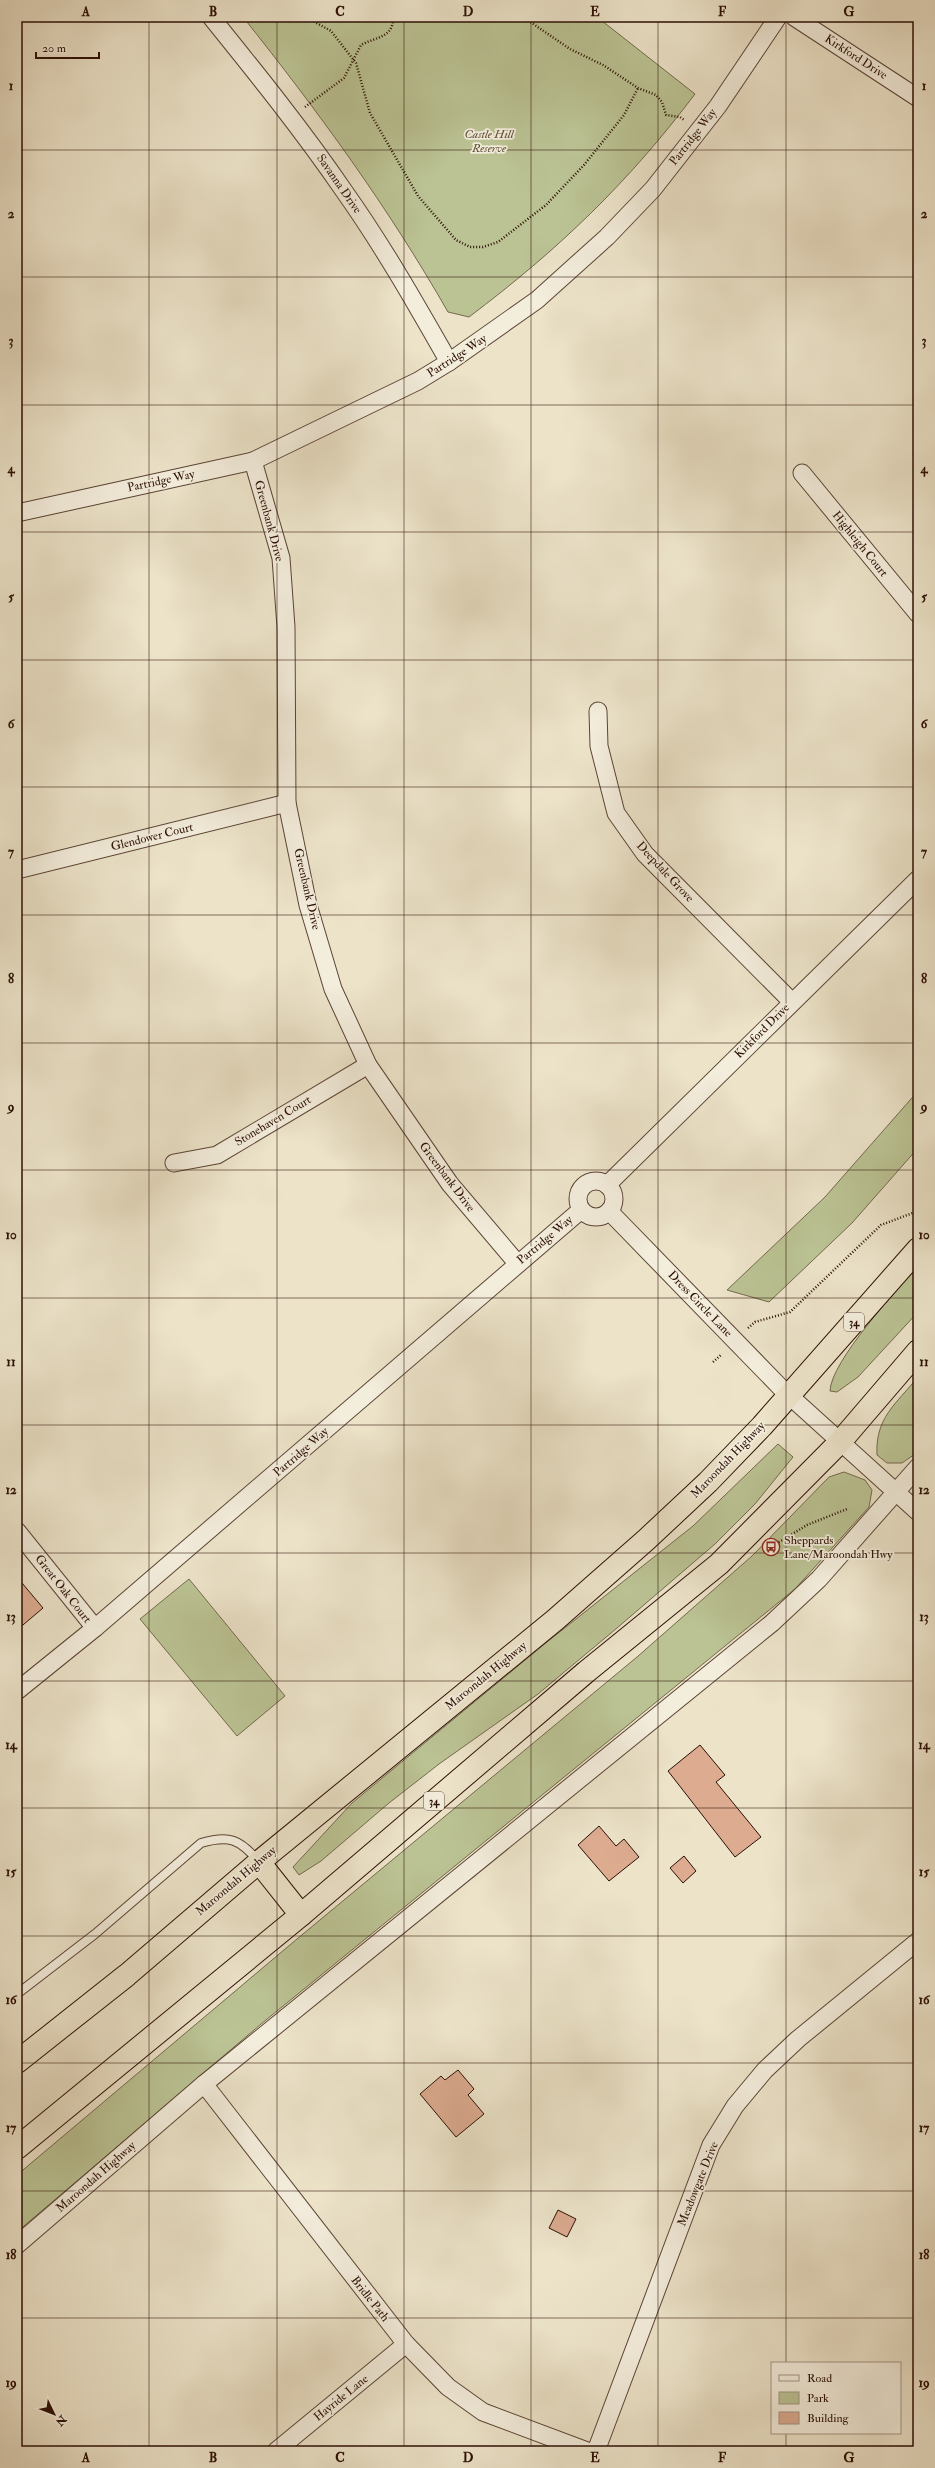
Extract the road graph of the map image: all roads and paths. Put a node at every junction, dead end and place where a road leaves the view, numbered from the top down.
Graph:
1 (211, 17) edge
2 (306, 17) edge
3 (394, 17) edge
4 (523, 17) edge
5 (778, 17) edge
6 (794, 17) edge
7 (353, 58) junction
8 (638, 88) junction
9 (918, 98) edge
10 (308, 104) dead end
11 (697, 132) junction
12 (449, 362) junction
13 (253, 461) junction
14 (802, 473) dead end
15 (17, 513) edge
16 (918, 614) edge
17 (598, 710) dead end
18 (287, 803) junction
19 (17, 870) edge
20 (918, 879) edge
21 (791, 1001) junction
22 (368, 1065) junction
23 (174, 1163) dead end
24 (607, 1185) junction
25 (582, 1210) junction
26 (610, 1211) junction
27 (918, 1211) edge
28 (918, 1249) edge
29 (517, 1263) junction
30 (735, 1340) junction
31 (918, 1351) edge
32 (714, 1362) dead end
33 (790, 1396) junction
34 (840, 1442) junction
35 (918, 1467) edge
36 (896, 1492) junction
37 (847, 1509) dead end
38 (918, 1512) edge
39 (17, 1530) edge
40 (771, 1547) dead end
41 (94, 1628) junction
42 (17, 1691) edge
43 (259, 1862) junction
44 (301, 1915) junction
45 (918, 1941) edge
46 (17, 1994) edge
47 (17, 2062) edge
48 (204, 2084) junction
49 (17, 2148) edge
50 (17, 2245) edge
51 (406, 2344) junction
52 (276, 2451) edge
53 (587, 2451) edge
54 (596, 2451) edge

1 - 12 street, Savanna Drive
2 - 7 path
3 - 7 path
4 - 8 path
5 - 11 street, Partridge Way
6 - 9 street, Kirkford Drive
7 - 8 path
7 - 10 path
8 - 11 path
11 - 12 street, Partridge Way
12 - 13 street, Partridge Way
13 - 15 street, Partridge Way
13 - 18 street, Greenbank Drive
14 - 16 street, Highleigh Court
17 - 21 street, Deepdale Grove
18 - 19 street, Glendower Court
18 - 22 street, Greenbank Drive
20 - 21 street, Kirkford Drive
21 - 24 street, Kirkford Drive
22 - 23 street, Stonehaven Court
22 - 29 street, Greenbank Drive
24 - 25 street
24 - 26 street
25 - 26 street
25 - 29 street, Partridge Way
26 - 30 street, Dress Circle Lane
27 - 30 path
28 - 33 highway, Maroondah Highway / 34
29 - 41 street, Partridge Way
30 - 32 path
30 - 33 street, Dress Circle Lane
31 - 34 highway, 34
33 - 34 street, Dress Circle Lane
33 - 43 highway, Maroondah Highway / 34
34 - 36 street, Dress Circle Lane
34 - 44 highway, 34
35 - 36 street, Maroondah Highway
36 - 38 street, Dress Circle Lane
36 - 48 street, Maroondah Highway
37 - 40 path
39 - 41 street, Great Oak Court
41 - 42 street, Partridge Way
43 - 44 highway
43 - 46 lane
43 - 47 highway, Maroondah Highway / 34
44 - 49 highway, 34
45 - 54 street, Meadowgate Drive
48 - 50 street, Maroondah Highway
48 - 51 street, Bridle Path
51 - 52 street, Hayride Lane
51 - 53 street, Bridle Path

